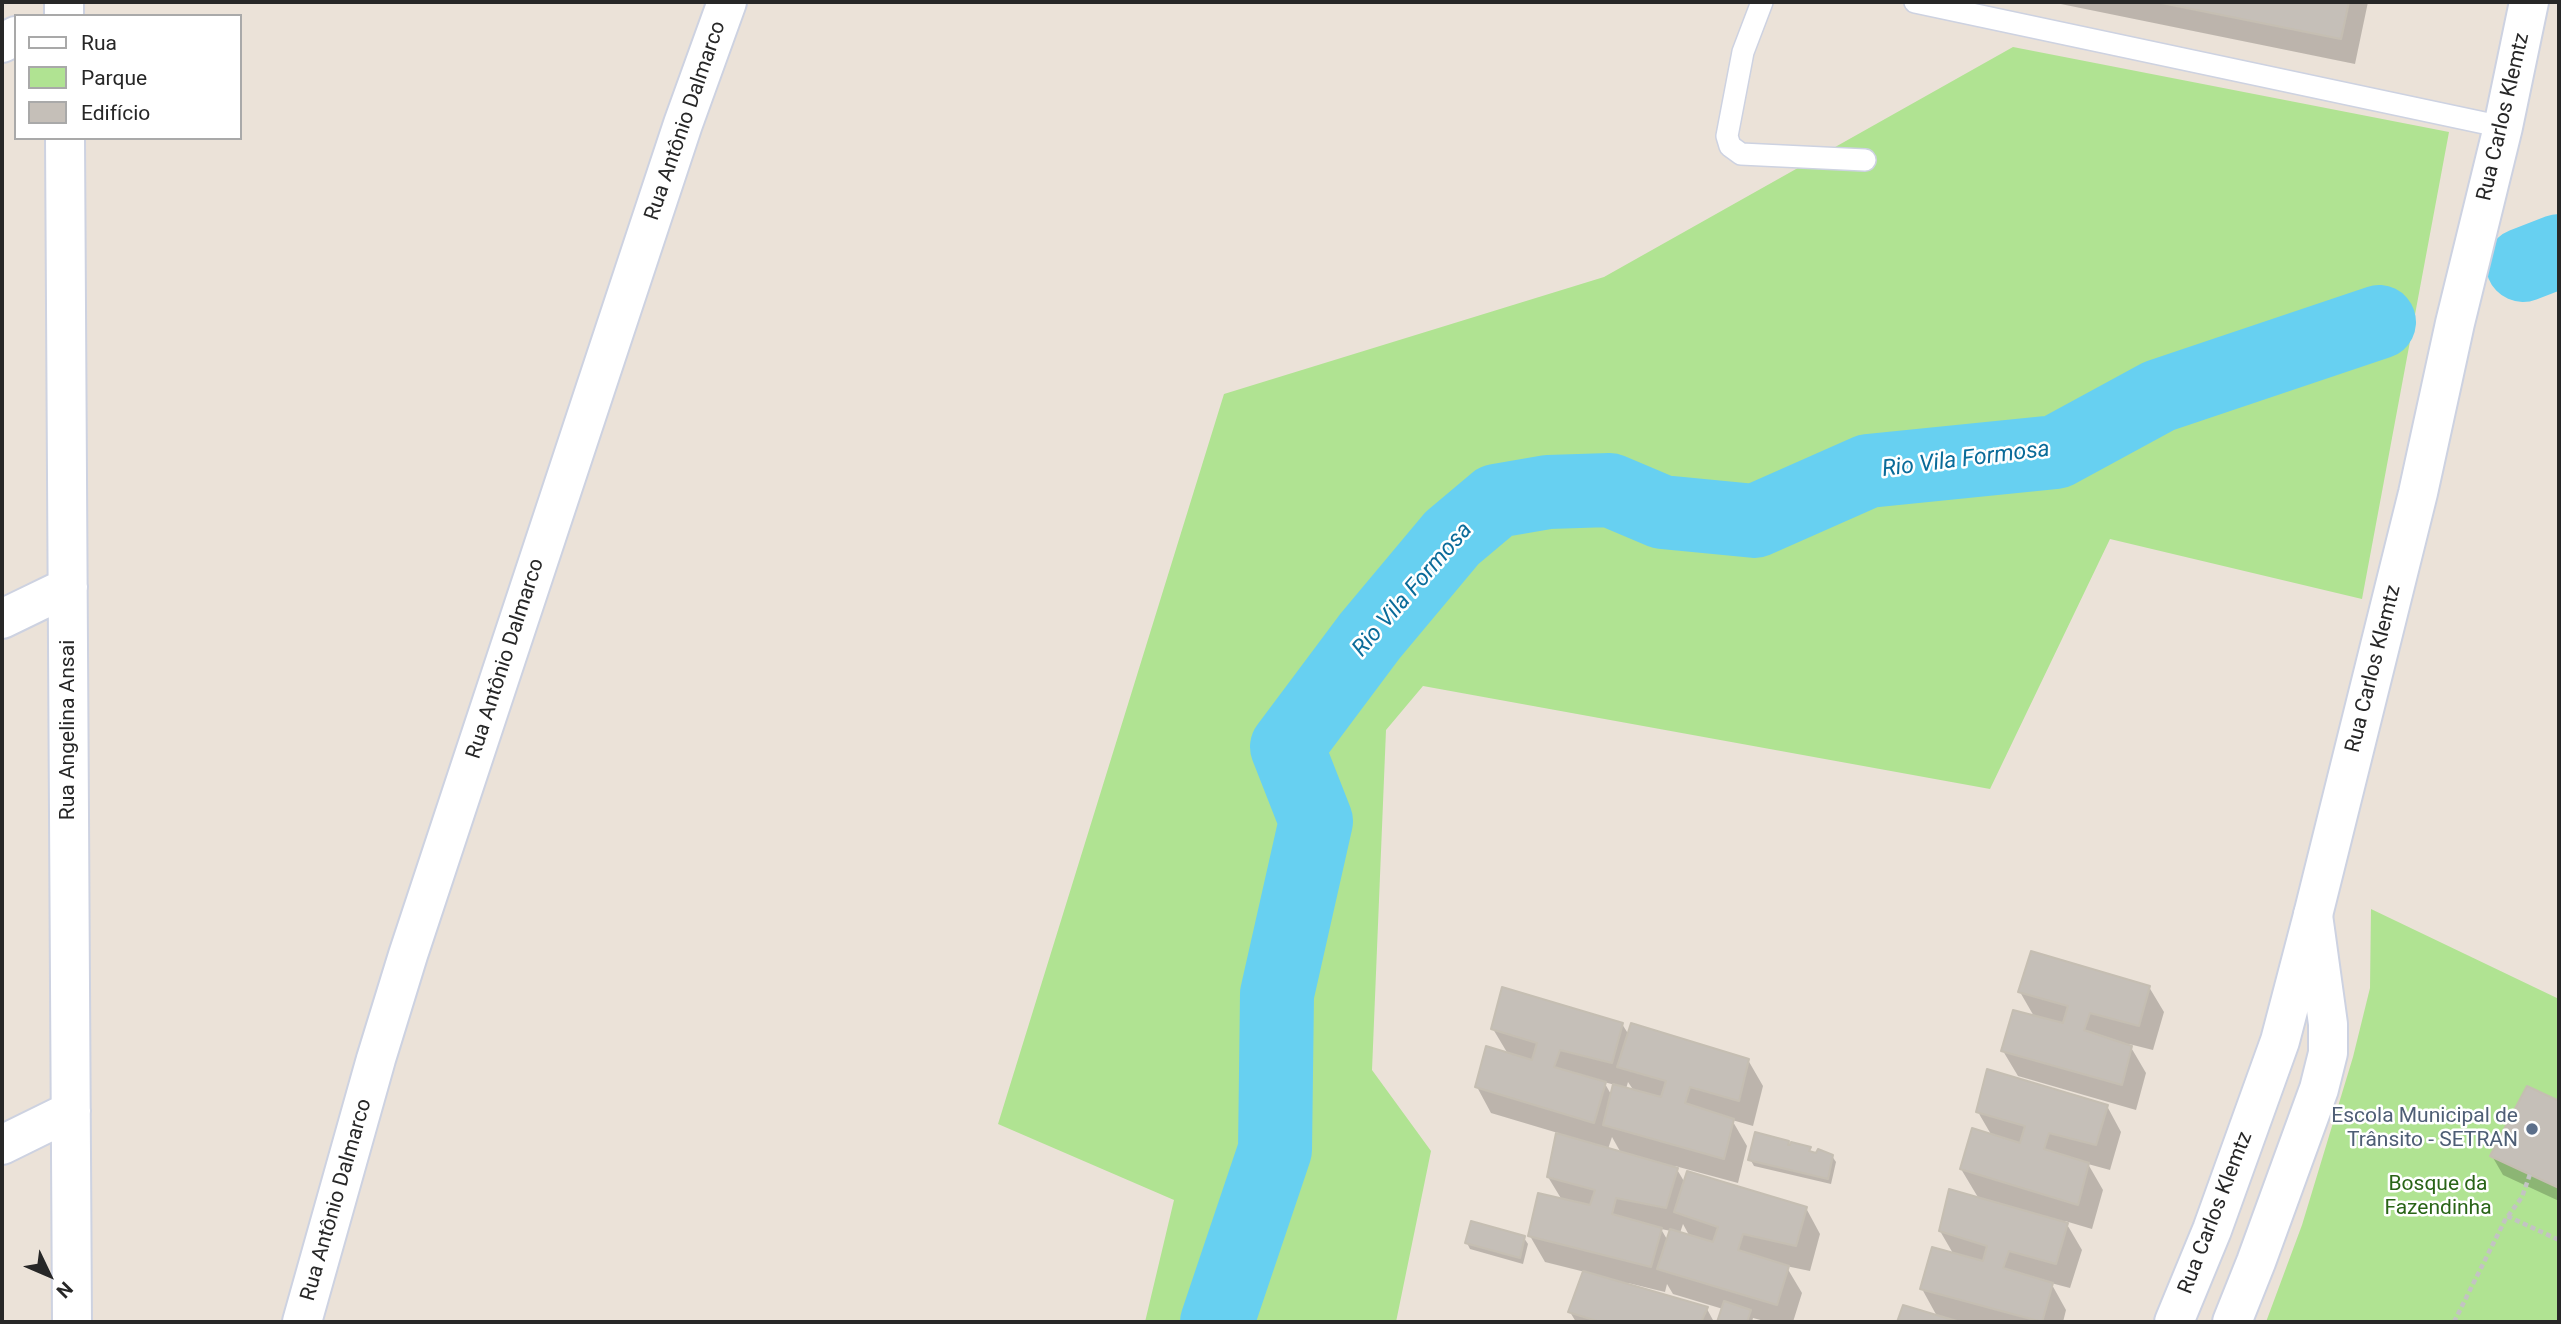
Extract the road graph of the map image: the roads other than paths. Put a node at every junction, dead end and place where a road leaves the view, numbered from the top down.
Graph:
1 (727, 2) edge
2 (1762, 2) edge
3 (1914, 2) edge
4 (2529, 2) edge
5 (2503, 127) junction
6 (65, 140) edge
7 (1865, 160) dead end
8 (68, 587) junction
9 (2, 619) edge
10 (2313, 915) junction
11 (71, 1111) junction
12 (2, 1145) edge
13 (72, 1322) edge
14 (302, 1322) edge
15 (2174, 1322) edge
16 (2232, 1322) edge

1 - 14 street, Rua Antônio Dalmarco
2 - 7 lane
3 - 5 lane
4 - 5 street, Rua Carlos Klemtz
5 - 10 street, Rua Carlos Klemtz
6 - 8 street, Rua Angelina Ansai
8 - 9 street
8 - 11 street, Rua Angelina Ansai
10 - 15 street, Rua Carlos Klemtz
10 - 16 street
11 - 12 street
11 - 13 street, Rua Angelina Ansai

